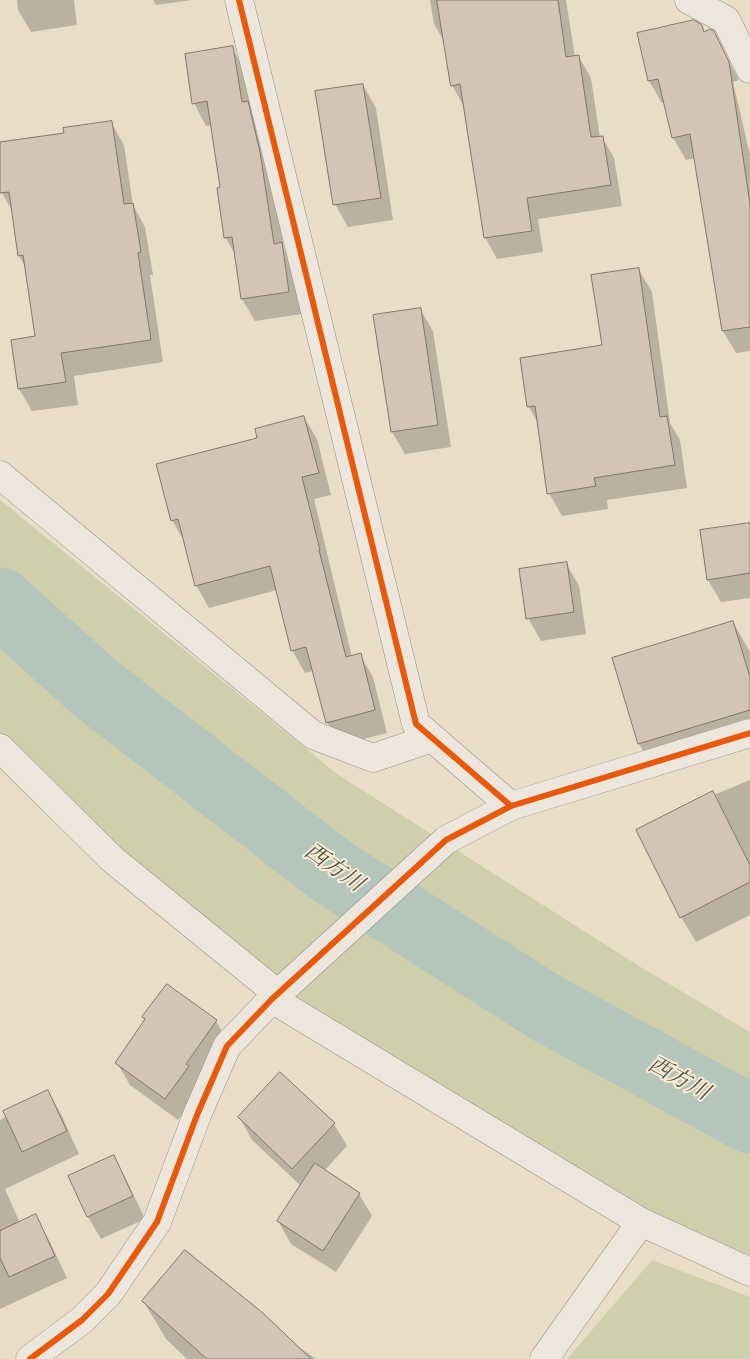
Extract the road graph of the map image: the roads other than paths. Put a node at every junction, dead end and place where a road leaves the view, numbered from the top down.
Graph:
1 (239, 0) edge
2 (706, 2) edge
3 (750, 69) edge
4 (0, 476) edge
5 (750, 733) edge
6 (432, 738) junction
7 (0, 748) edge
8 (511, 806) junction
9 (275, 996) junction
10 (641, 1222) junction
11 (750, 1272) edge
12 (30, 1359) edge
13 (544, 1359) edge

1 - 6 street
2 - 3 street
4 - 6 street
5 - 8 street
6 - 8 street
7 - 9 street
8 - 9 street
9 - 10 street
9 - 12 street
10 - 11 street
10 - 13 street

